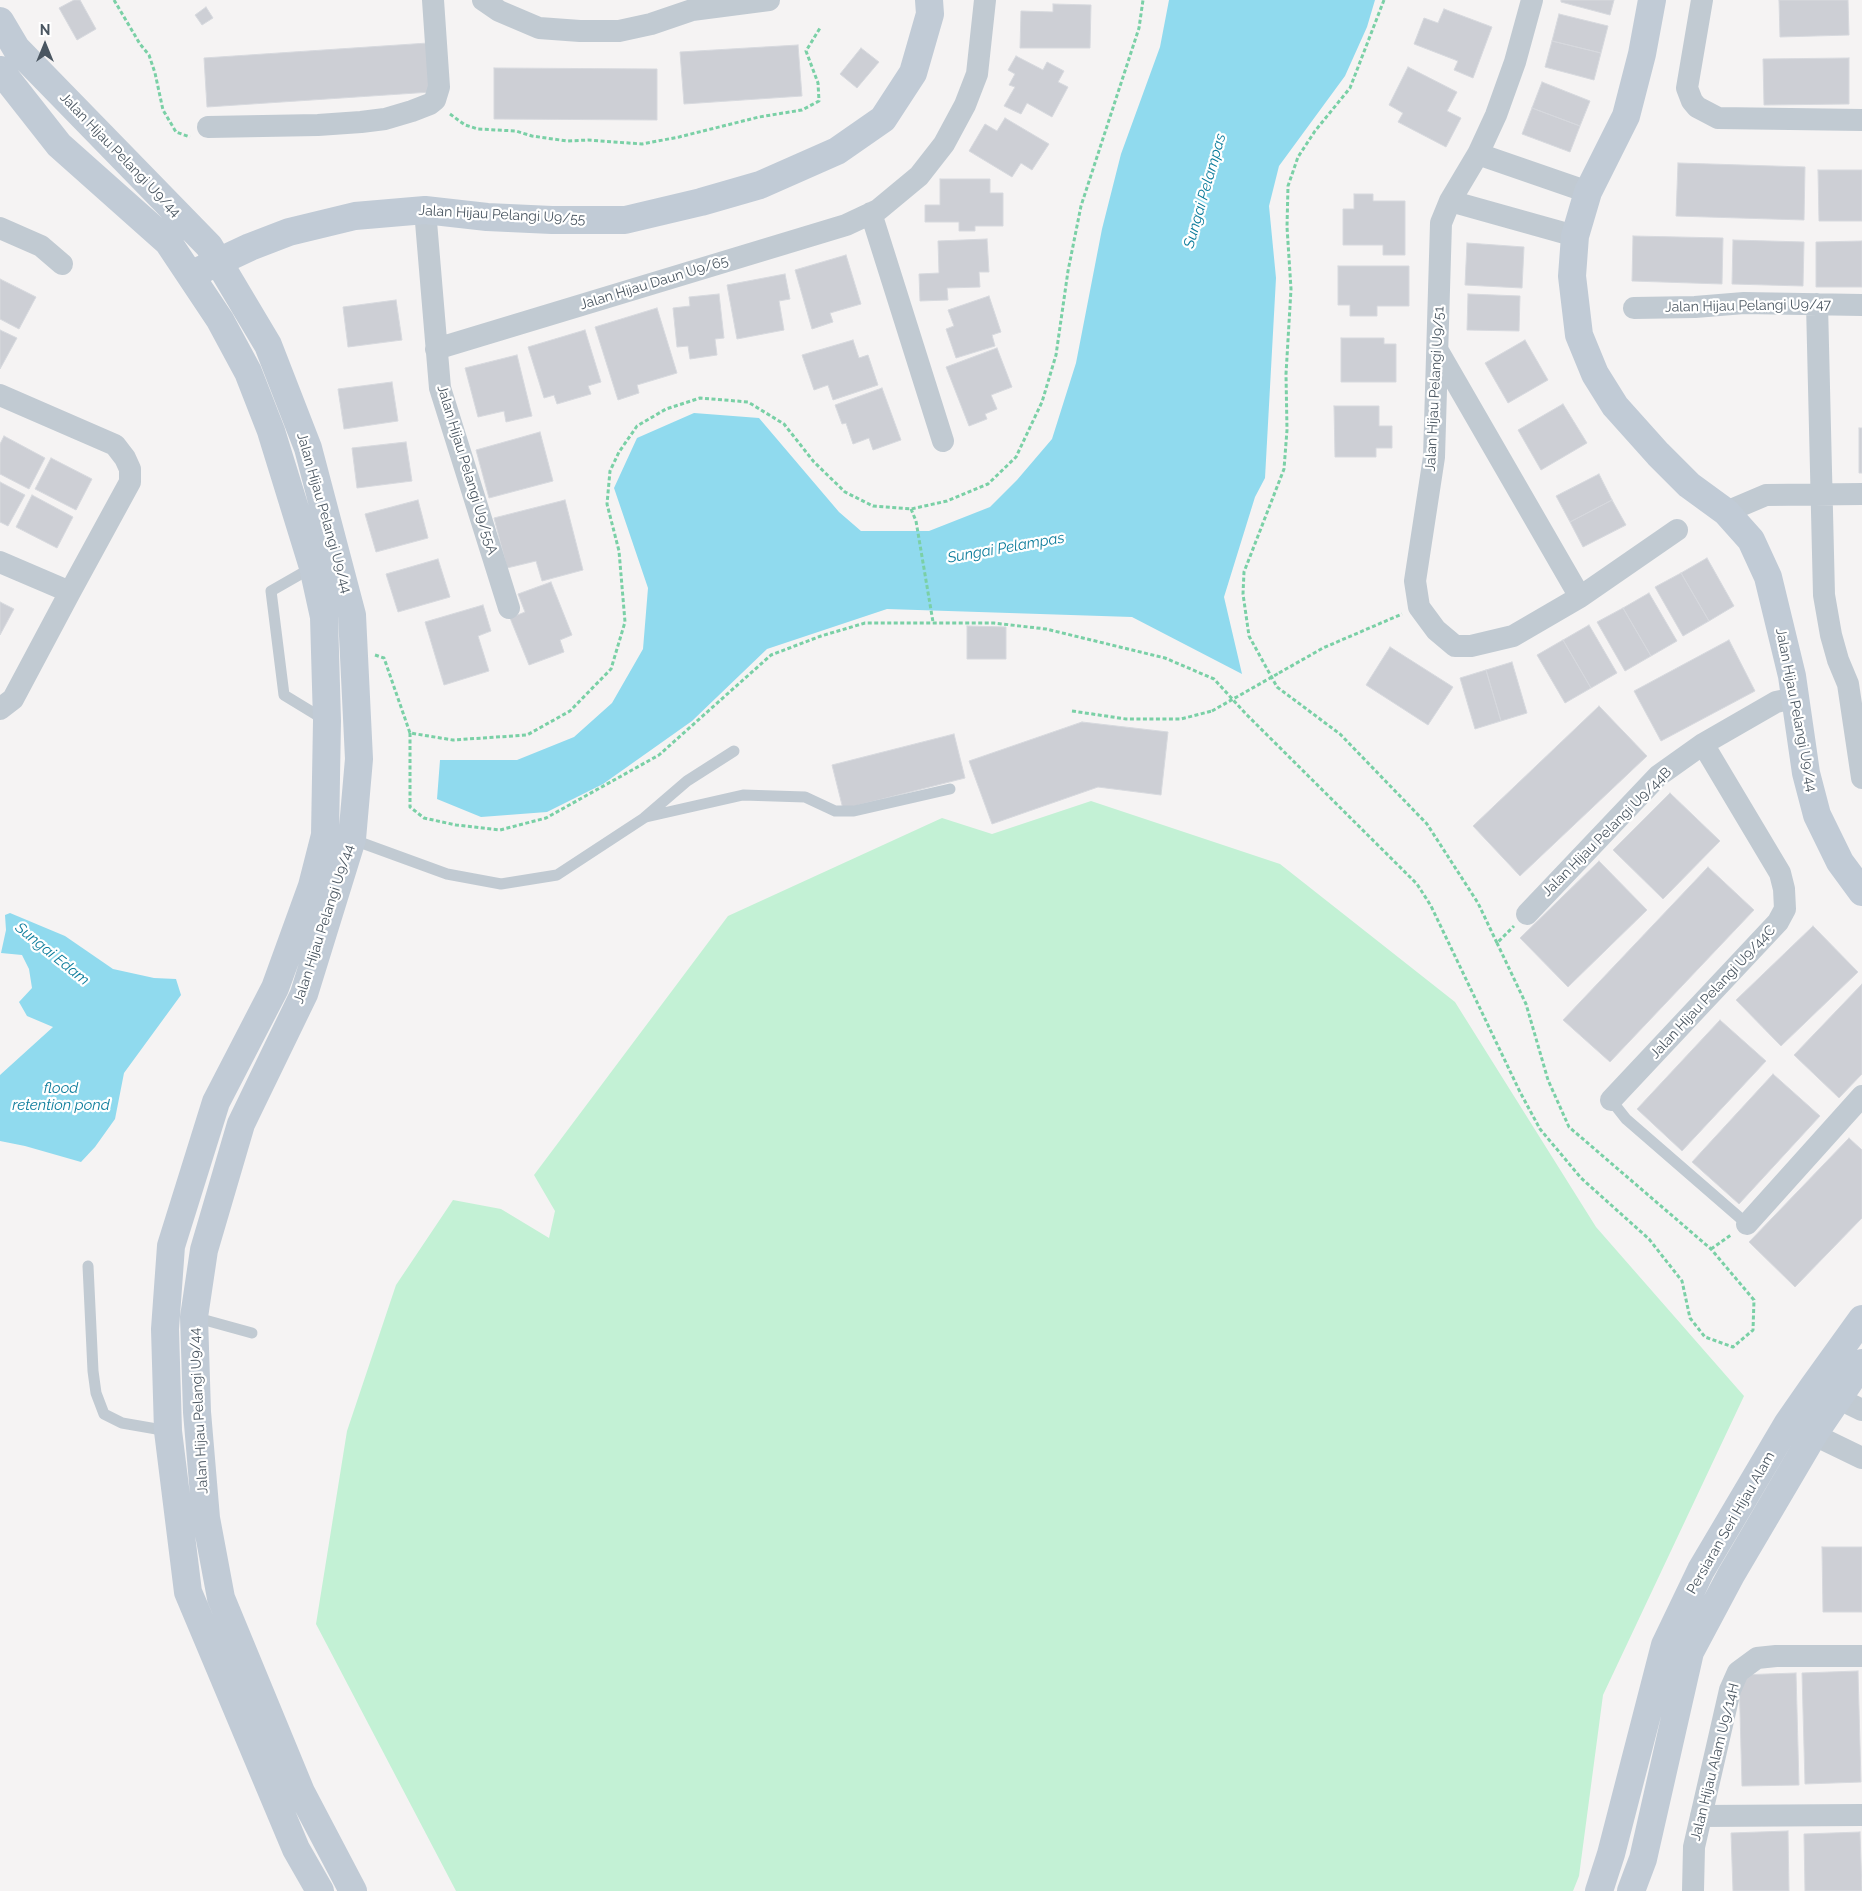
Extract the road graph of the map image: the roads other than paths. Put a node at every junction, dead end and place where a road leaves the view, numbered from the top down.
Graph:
1 (433, 0) edge
2 (483, 0) edge
3 (770, 0) edge
4 (929, 0) edge
5 (985, 0) edge
6 (1532, 0) edge
7 (1652, 0) edge
8 (1702, 0) edge
9 (0, 21) edge
10 (0, 70) edge
11 (1862, 120) edge
12 (208, 127) road end
13 (1478, 154) junction
14 (1588, 192) junction
15 (1450, 201) junction
16 (425, 210) junction
17 (871, 213) junction
18 (0, 228) edge
19 (1575, 236) junction
20 (218, 262) junction
21 (62, 264) dead end
22 (190, 275) junction
23 (1817, 304) junction
24 (1862, 305) edge
25 (1634, 308) dead end
26 (436, 349) junction
27 (1438, 352) junction
28 (0, 395) edge
29 (943, 441) dead end
30 (1820, 494) junction
31 (1862, 494) edge
32 (1726, 512) junction
33 (1677, 530) dead end
34 (0, 562) edge
35 (313, 567) junction
36 (70, 592) junction
37 (1580, 597) junction
38 (509, 608) dead end
39 (1855, 684) edge
40 (1795, 698) junction
41 (6, 704) edge
42 (327, 721) junction
43 (1703, 744) junction
44 (734, 751) dead end
45 (1862, 778) edge
46 (950, 789) dead end
47 (644, 818) junction
48 (338, 837) junction
49 (1862, 892) edge
50 (1527, 914) road end
51 (1862, 1096) edge
52 (1612, 1100) joint
53 (1747, 1224) joint
54 (88, 1266) dead end
55 (194, 1317) junction
56 (1862, 1319) edge
57 (252, 1333) dead end
58 (1862, 1363) edge
59 (1813, 1387) junction
60 (1850, 1404) edge
61 (1788, 1424) junction
62 (168, 1431) junction
63 (1814, 1434) junction
64 (1862, 1458) edge
65 (1862, 1656) edge
66 (1862, 1815) edge
67 (1702, 1816) junction
68 (320, 1891) edge
69 (353, 1891) edge
70 (1599, 1891) edge
71 (1631, 1891) edge
72 (1693, 1891) edge

1 - 12 street
2 - 3 street
4 - 16 street, Jalan Hijau Pelangi U9/55
5 - 17 street, Jalan Hijau Daun U9/65
6 - 13 street, Jalan Hijau Pelangi U9/51
7 - 14 street, Jalan Hijau Pelangi U9/44
8 - 11 street
9 - 20 street, Jalan Hijau Pelangi U9/44
10 - 22 street, Jalan Hijau Pelangi U9/44
13 - 14 street
13 - 15 street, Jalan Hijau Pelangi U9/51
14 - 19 street, Jalan Hijau Pelangi U9/44
15 - 19 street
15 - 27 street, Jalan Hijau Pelangi U9/51
16 - 20 street, Jalan Hijau Pelangi U9/55
16 - 26 street, Jalan Hijau Pelangi U9/55A
17 - 26 street, Jalan Hijau Daun U9/65
17 - 29 street
18 - 21 street
19 - 32 street, Jalan Hijau Pelangi U9/44
20 - 22 street, Jalan Hijau Pelangi U9/55
20 - 48 street, Jalan Hijau Pelangi U9/44
22 - 35 street, Jalan Hijau Pelangi U9/44
23 - 24 street, Jalan Hijau Pelangi U9/47
23 - 25 street, Jalan Hijau Pelangi U9/47
23 - 30 street
26 - 38 street, Jalan Hijau Pelangi U9/55A
27 - 37 street
27 - 37 street, Jalan Hijau Pelangi U9/51
28 - 36 street
30 - 31 street
30 - 32 street
30 - 39 street
32 - 40 street, Jalan Hijau Pelangi U9/44
33 - 37 street, Jalan Hijau Pelangi U9/51
34 - 36 street
35 - 42 street, Jalan Hijau Pelangi U9/44
35 - 42 lane
36 - 41 street
39 - 45 street
40 - 43 street, Jalan Hijau Pelangi U9/44B
40 - 49 street, Jalan Hijau Pelangi U9/44
42 - 48 street, Jalan Hijau Pelangi U9/44
43 - 50 street, Jalan Hijau Pelangi U9/44B
43 - 52 street, Jalan Hijau Pelangi U9/44C
44 - 47 lane
46 - 47 lane
47 - 48 lane
48 - 55 street, Jalan Hijau Pelangi U9/44
48 - 62 street, Jalan Hijau Pelangi U9/44
51 - 53 street
52 - 53 lane
54 - 62 lane
55 - 57 lane
55 - 69 street, Jalan Hijau Pelangi U9/44
56 - 59 street, Persiaran Seri Hijau Alam
58 - 60 street, Persiaran Seri Hijau Alam
59 - 60 street
59 - 61 street, Persiaran Seri Hijau Alam
60 - 63 street, Persiaran Seri Hijau Alam
61 - 63 street
61 - 70 street, Persiaran Seri Hijau Alam
62 - 68 street, Jalan Hijau Pelangi U9/44
63 - 64 street
63 - 71 street, Persiaran Seri Hijau Alam
65 - 67 street, Jalan Hijau Alam U9/14H
66 - 67 street
67 - 72 street, Jalan Hijau Alam U9/14H

